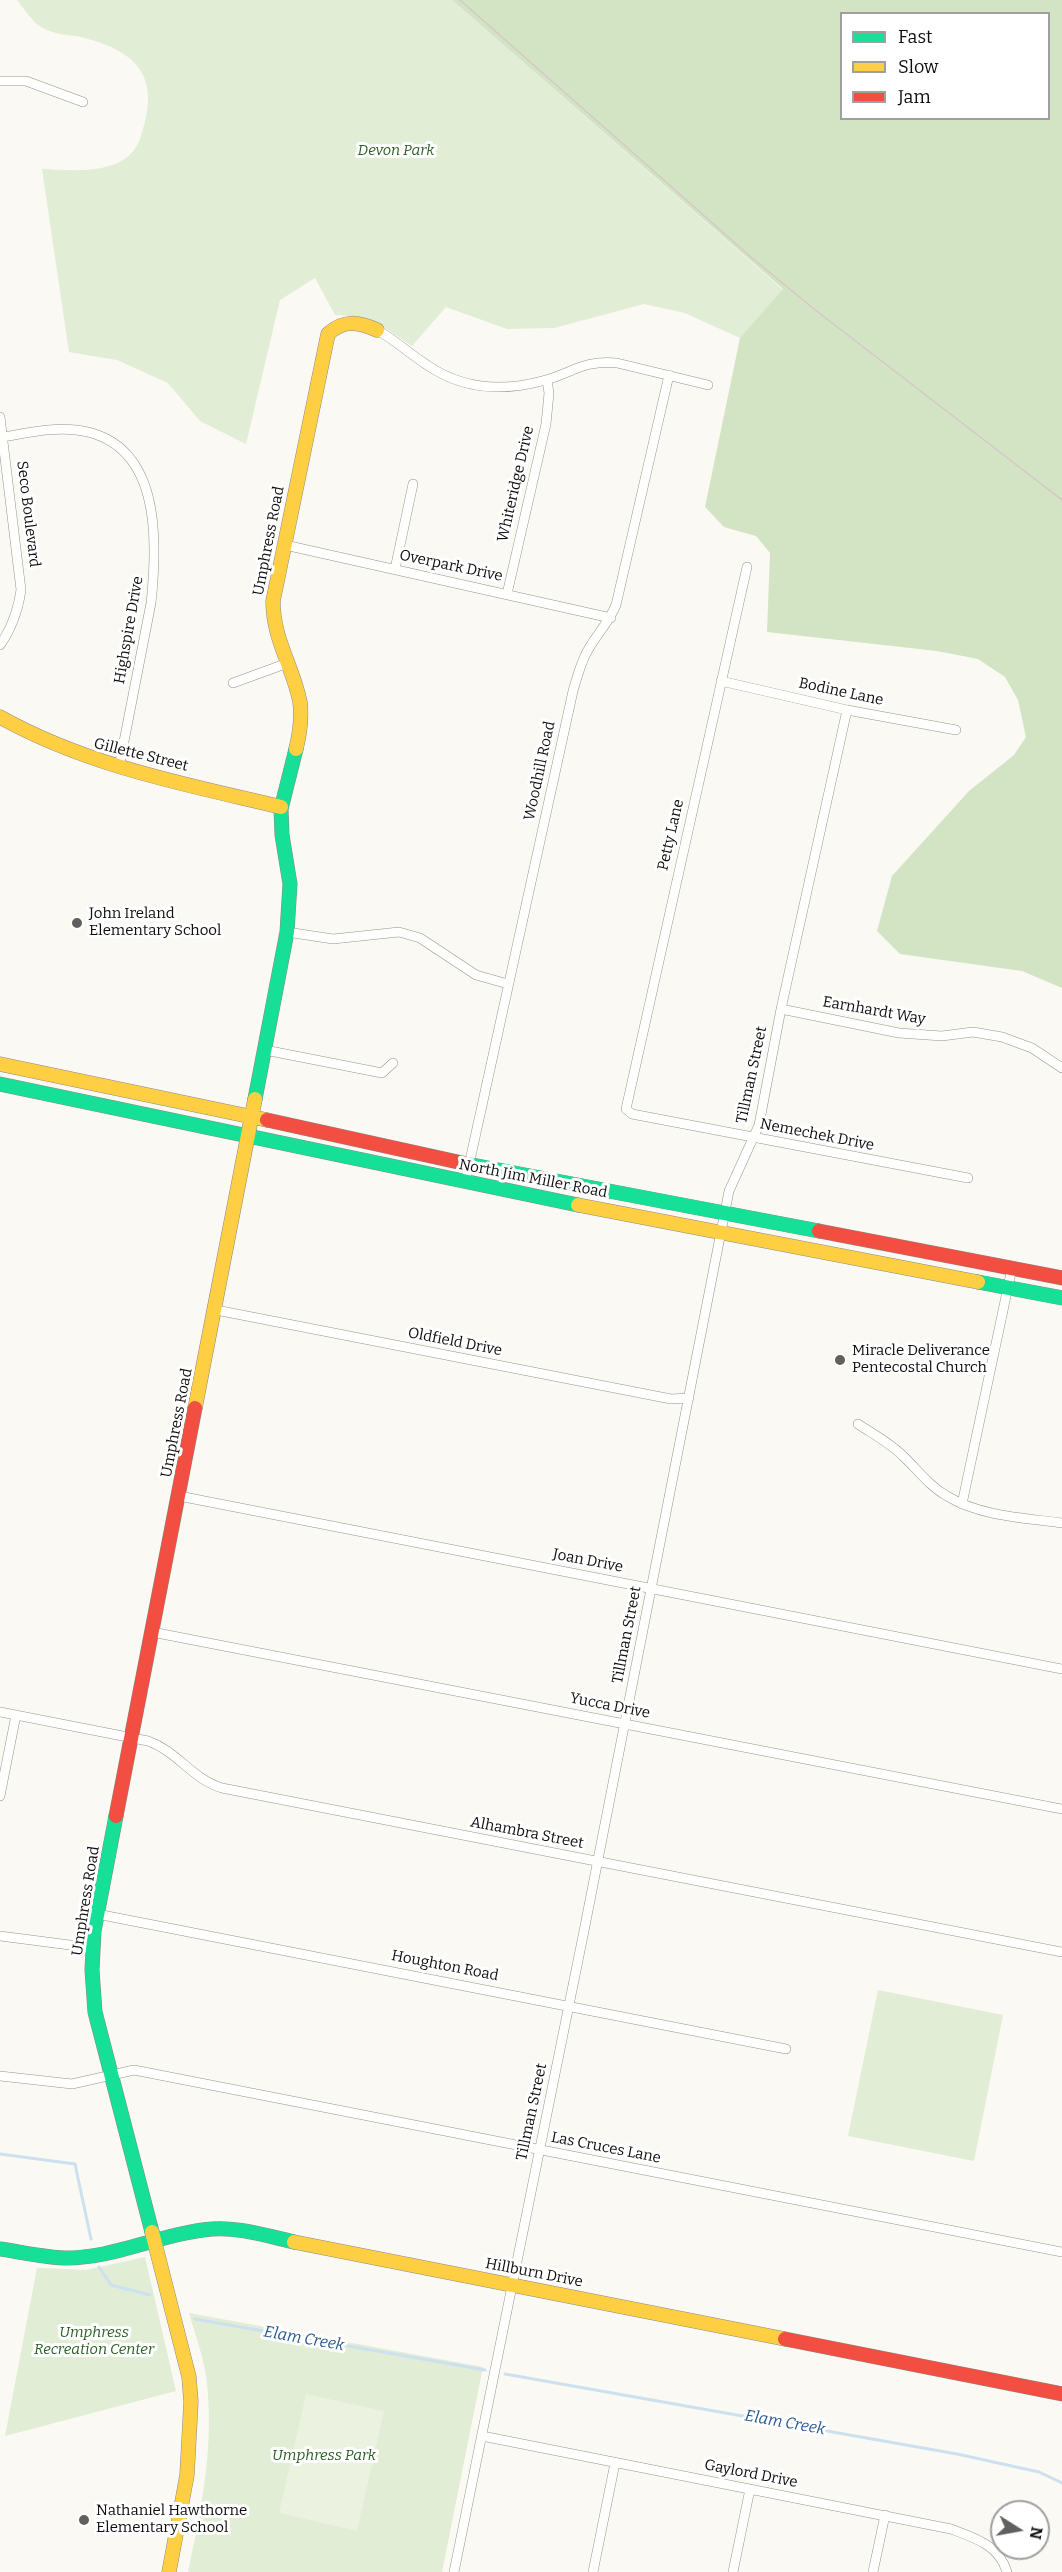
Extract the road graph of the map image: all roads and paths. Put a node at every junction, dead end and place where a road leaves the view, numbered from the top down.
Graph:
1 (0, 81) edge
2 (83, 102) dead end
3 (377, 330) joint
4 (669, 375) junction
5 (547, 380) junction
6 (708, 385) dead end
7 (0, 417) edge
8 (3, 437) junction
9 (413, 484) dead end
10 (285, 545) junction
11 (747, 567) dead end
12 (395, 569) junction
13 (507, 594) junction
14 (611, 618) junction
15 (0, 645) edge
16 (285, 664) junction
17 (721, 681) junction
18 (233, 683) dead end
19 (847, 710) junction
20 (0, 717) edge
21 (956, 730) dead end
22 (119, 767) junction
23 (281, 807) junction
24 (287, 932) junction
25 (508, 984) junction
26 (781, 1009) junction
27 (265, 1050) junction
28 (393, 1063) dead end
29 (0, 1064) edge
30 (1062, 1068) edge
31 (89, 1081) junction
32 (0, 1084) edge
33 (85, 1101) junction
34 (628, 1110) joint
35 (251, 1118) junction
36 (248, 1136) junction
37 (753, 1138) junction
38 (469, 1164) junction
39 (968, 1178) dead end
40 (465, 1183) junction
41 (726, 1213) junction
42 (722, 1232) junction
43 (1011, 1268) junction
44 (1062, 1278) edge
45 (1008, 1287) junction
46 (1062, 1298) edge
47 (216, 1310) junction
48 (689, 1398) junction
49 (858, 1424) dead end
50 (179, 1496) junction
51 (962, 1504) junction
52 (1062, 1524) edge
53 (651, 1589) junction
54 (152, 1632) junction
55 (1062, 1670) edge
56 (0, 1712) edge
57 (16, 1715) junction
58 (624, 1724) junction
59 (131, 1738) junction
60 (0, 1796) edge
61 (1062, 1809) edge
62 (597, 1862) junction
63 (97, 1914) junction
64 (0, 1936) edge
65 (93, 1948) junction
66 (1062, 1952) edge
67 (569, 2006) junction
68 (786, 2049) dead end
69 (110, 2075) junction
70 (0, 2076) edge
71 (539, 2150) junction
72 (153, 2242) junction
73 (0, 2249) edge
74 (1062, 2252) edge
75 (512, 2286) junction
76 (1062, 2394) edge
77 (482, 2436) junction
78 (615, 2463) junction
79 (750, 2489) junction
80 (885, 2515) junction
81 (169, 2572) edge
82 (454, 2572) edge
83 (593, 2572) edge
84 (733, 2572) edge
85 (873, 2572) edge
86 (1007, 2572) edge

1 - 2 street
3 - 5 street
3 - 10 street, Umphress Road
4 - 5 street
4 - 6 street
4 - 14 street, Woodhill Road
5 - 13 street, Whiteridge Drive
7 - 8 street, Seco Boulevard
8 - 15 street, Seco Boulevard
8 - 22 street, Highspire Drive
9 - 12 street
10 - 12 street, Overpark Drive
10 - 16 street, Umphress Road
11 - 17 street, Petty Lane
12 - 13 street, Overpark Drive
13 - 14 street, Overpark Drive
14 - 25 street, Woodhill Road
16 - 18 street
16 - 23 street, Umphress Road
17 - 19 street, Bodine Lane
17 - 34 street, Petty Lane
19 - 21 street, Bodine Lane
19 - 26 street, Tillman Street
20 - 22 street, Gillette Street
22 - 23 street, Gillette Street
23 - 24 street, Umphress Road
24 - 25 street
24 - 27 street, Umphress Road
25 - 38 street, Woodhill Road
26 - 30 street, Earnhardt Way
26 - 37 street, Tillman Street
27 - 28 street
27 - 35 street, Umphress Road
29 - 31 street, North Jim Miller Road
31 - 33 street
31 - 35 street, North Jim Miller Road
32 - 33 street, North Jim Miller Road
33 - 36 street, North Jim Miller Road
34 - 37 street, Nemechek Drive
35 - 36 street, Umphress Road
35 - 38 street, North Jim Miller Road
36 - 40 street, North Jim Miller Road
36 - 47 street, Umphress Road
37 - 39 street, Nemechek Drive
37 - 41 street, Tillman Street
38 - 40 street, Woodhill Road
38 - 41 street, North Jim Miller Road
40 - 42 street, North Jim Miller Road
41 - 42 street, Tillman Street
41 - 43 street, North Jim Miller Road
42 - 45 street, North Jim Miller Road
42 - 48 street, Tillman Street
43 - 44 street, North Jim Miller Road
43 - 45 street
45 - 46 street, North Jim Miller Road
45 - 51 street
47 - 48 street, Oldfield Drive
47 - 50 street, Umphress Road
48 - 53 street, Tillman Street
49 - 51 street
50 - 53 street, Joan Drive
50 - 54 street, Umphress Road
51 - 52 street
53 - 55 street, Joan Drive
53 - 58 street, Tillman Street
54 - 58 street, Yucca Drive
54 - 59 street, Umphress Road
56 - 57 street, Alhambra Street
57 - 59 street, Alhambra Street
57 - 60 street
58 - 61 street, Yucca Drive
58 - 62 street, Tillman Street
59 - 62 street, Alhambra Street
59 - 63 street, Umphress Road
62 - 66 street, Alhambra Street
62 - 67 street, Tillman Street
63 - 65 street, Umphress Road
63 - 67 street, Houghton Road
64 - 65 street
65 - 69 street, Umphress Road
67 - 68 street, Houghton Road
67 - 71 street, Tillman Street
69 - 70 street, Las Cruces Lane
69 - 71 street, Las Cruces Lane
69 - 72 street, Umphress Road
71 - 74 street, Las Cruces Lane
71 - 75 street, Tillman Street
72 - 73 street, Hillburn Drive
72 - 75 street, Hillburn Drive
72 - 81 street, Umphress Road
75 - 76 street, Hillburn Drive
75 - 77 street, Tillman Street
77 - 78 street, Gaylord Drive
77 - 82 street, Tillman Street
78 - 79 street, Gaylord Drive
78 - 83 street
79 - 80 street, Gaylord Drive
79 - 84 street
80 - 85 street
80 - 86 street, Gaylord Drive

